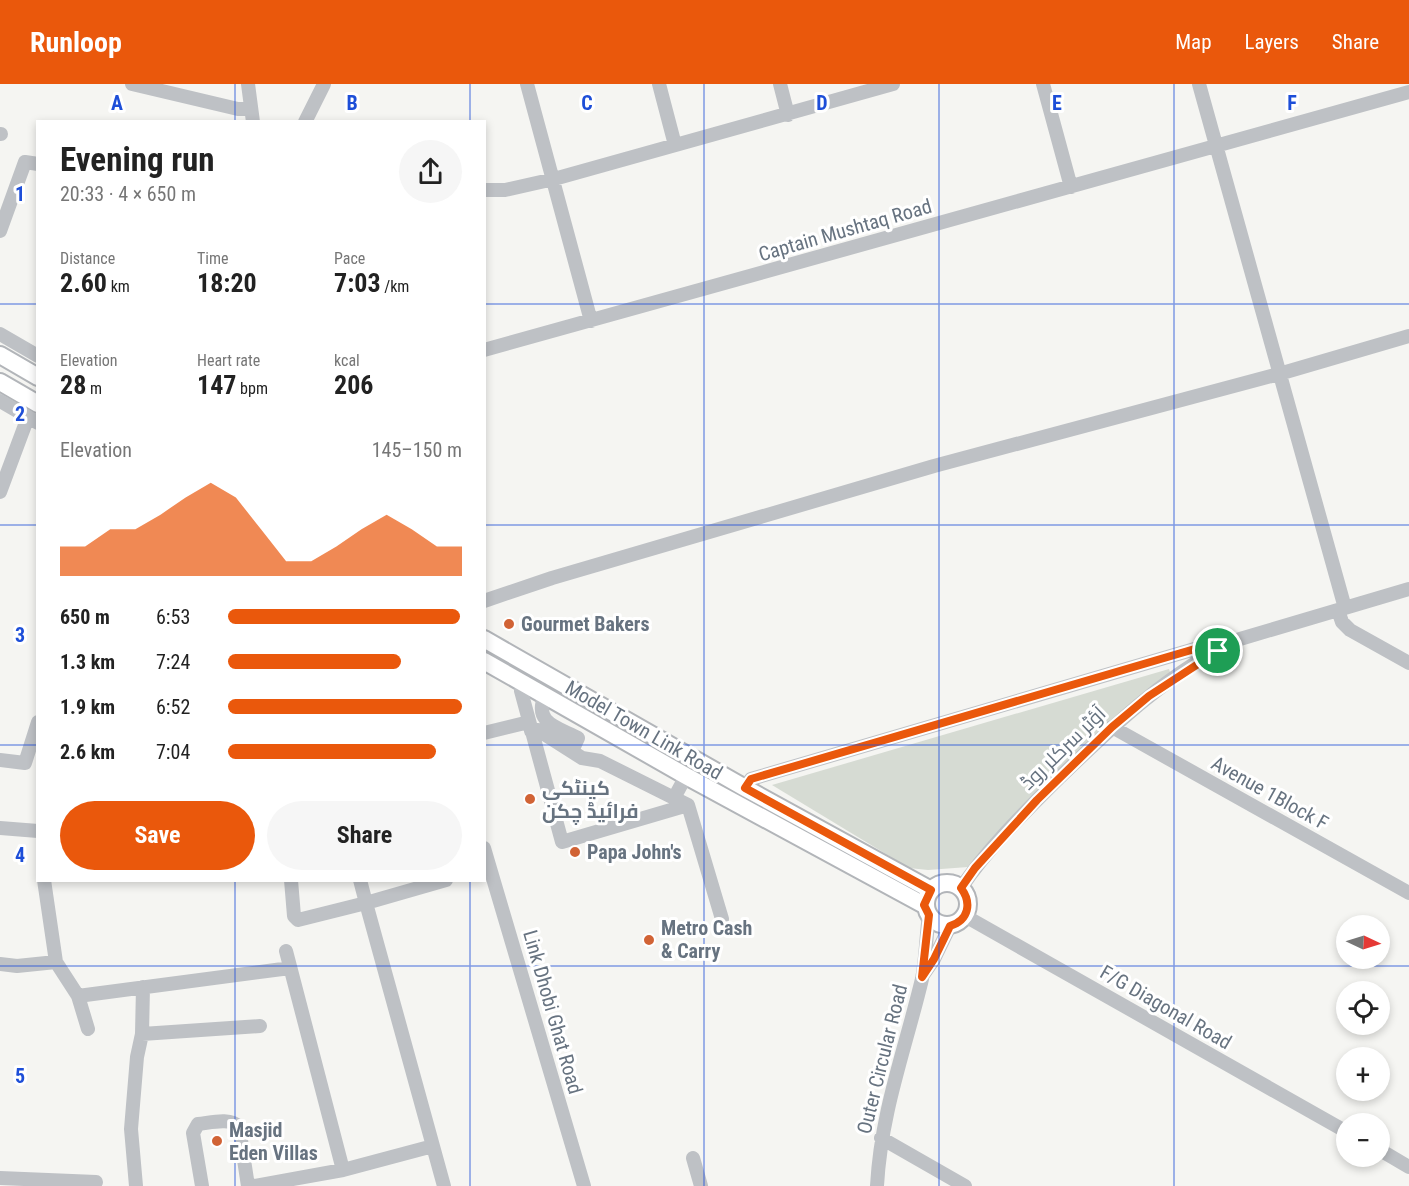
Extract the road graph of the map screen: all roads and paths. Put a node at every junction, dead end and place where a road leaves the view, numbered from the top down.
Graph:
1 (132, 84) edge
2 (248, 84) edge
3 (324, 84) edge
4 (527, 84) edge
5 (659, 84) edge
6 (780, 84) edge
7 (893, 84) edge
8 (1043, 84) edge
9 (1199, 84) edge
10 (1409, 92) edge
11 (252, 115) edge
12 (788, 115) junction
13 (306, 120) edge
14 (675, 146) junction
15 (1215, 146) junction
16 (36, 164) edge
17 (554, 179) junction
18 (1071, 187) junction
19 (486, 190) edge
20 (0, 231) edge
21 (591, 321) junction
22 (0, 334) edge
23 (1409, 336) edge
24 (486, 349) edge
25 (0, 355) edge
26 (36, 355) edge
27 (1279, 374) junction
28 (36, 376) edge
29 (0, 382) edge
30 (0, 401) edge
31 (34, 414) edge
32 (0, 492) edge
33 (1409, 589) edge
34 (486, 600) edge
35 (1341, 609) junction
36 (486, 640) edge
37 (1218, 651) junction
38 (486, 662) edge
39 (1409, 663) edge
40 (525, 683) junction
41 (545, 695) junction
42 (530, 726) junction
43 (1112, 727) junction
44 (486, 733) edge
45 (36, 734) edge
46 (572, 751) junction
47 (0, 760) edge
48 (31, 765) edge
49 (686, 776) junction
50 (745, 788) junction
51 (674, 798) junction
52 (688, 805) junction
53 (0, 828) edge
54 (36, 831) edge
55 (488, 869) edge
56 (44, 882) edge
57 (291, 882) edge
58 (361, 882) edge
59 (439, 882) edge
60 (961, 888) junction
61 (1409, 893) edge
62 (366, 903) junction
63 (928, 903) junction
64 (965, 916) junction
65 (722, 919) dead end
66 (950, 926) junction
67 (286, 951) dead end
68 (56, 962) junction
69 (0, 964) edge
70 (290, 968) junction
71 (922, 977) junction
72 (142, 987) junction
73 (78, 996) junction
74 (260, 1026) dead end
75 (88, 1029) dead end
76 (142, 1034) junction
77 (1336, 1125) edge
78 (881, 1138) junction
79 (433, 1146) junction
80 (1390, 1156) edge
81 (693, 1158) dead end
82 (1409, 1167) edge
83 (343, 1170) junction
84 (0, 1178) edge
85 (96, 1182) dead end
86 (136, 1186) edge
87 (202, 1186) edge
88 (248, 1186) edge
89 (254, 1186) edge
90 (444, 1186) edge
91 (584, 1186) edge
92 (701, 1186) edge
93 (877, 1186) edge
94 (965, 1186) edge

1 - 11 street
2 - 11 street
3 - 13 street
4 - 17 street
5 - 14 street
6 - 12 street
7 - 12 street
8 - 18 street
9 - 15 street
10 - 15 street, Captain Mushtaq Road
12 - 14 street
14 - 17 street
15 - 18 street, Captain Mushtaq Road
15 - 27 street
16 - 20 street
17 - 19 street
17 - 21 street
18 - 21 street, Captain Mushtaq Road
21 - 24 street, Captain Mushtaq Road
22 - 26 street
23 - 27 street
25 - 28 main road
27 - 34 street
27 - 35 street
29 - 31 main road
30 - 31 street
31 - 32 street
33 - 35 street, آؤٹر سرکلر روڈ
35 - 37 street, آؤٹر سرکلر روڈ
35 - 39 street
36 - 50 main road, Model Town Link Road
37 - 43 street, آؤٹر سرکلر روڈ
37 - 50 street
38 - 40 main road, Model Town Link Road
40 - 41 main road, Model Town Link Road
40 - 42 street
41 - 46 street
41 - 49 main road, Model Town Link Road
42 - 44 street
42 - 46 street
42 - 52 street
43 - 60 street, آؤٹر سرکلر روڈ
43 - 61 street, Avenue 1Block F
45 - 48 street
46 - 51 street
47 - 48 street
49 - 51 street
49 - 63 main road, Model Town Link Road
50 - 63 main road, Model Town Link Road
51 - 52 street
52 - 65 street
53 - 54 street
55 - 91 street, Link Dhobi Ghat Road
56 - 68 street
57 - 62 street
58 - 62 street
59 - 62 street
60 - 63 main road
60 - 64 main road
62 - 79 street
63 - 66 main road
63 - 71 street, Outer Circular Road
64 - 66 main road
64 - 77 street, F/G Diagonal Road
66 - 71 street, Outer Circular Road
67 - 70 street
68 - 69 street
68 - 73 street
70 - 72 street
70 - 83 street
71 - 78 street, Outer Circular Road
72 - 73 street
72 - 76 street
73 - 75 street
74 - 76 street
76 - 86 street
78 - 93 street, Outer Circular Road
78 - 94 street
79 - 83 street
79 - 90 street
80 - 82 street
81 - 92 street
83 - 89 street
84 - 85 street
87 - 88 street

